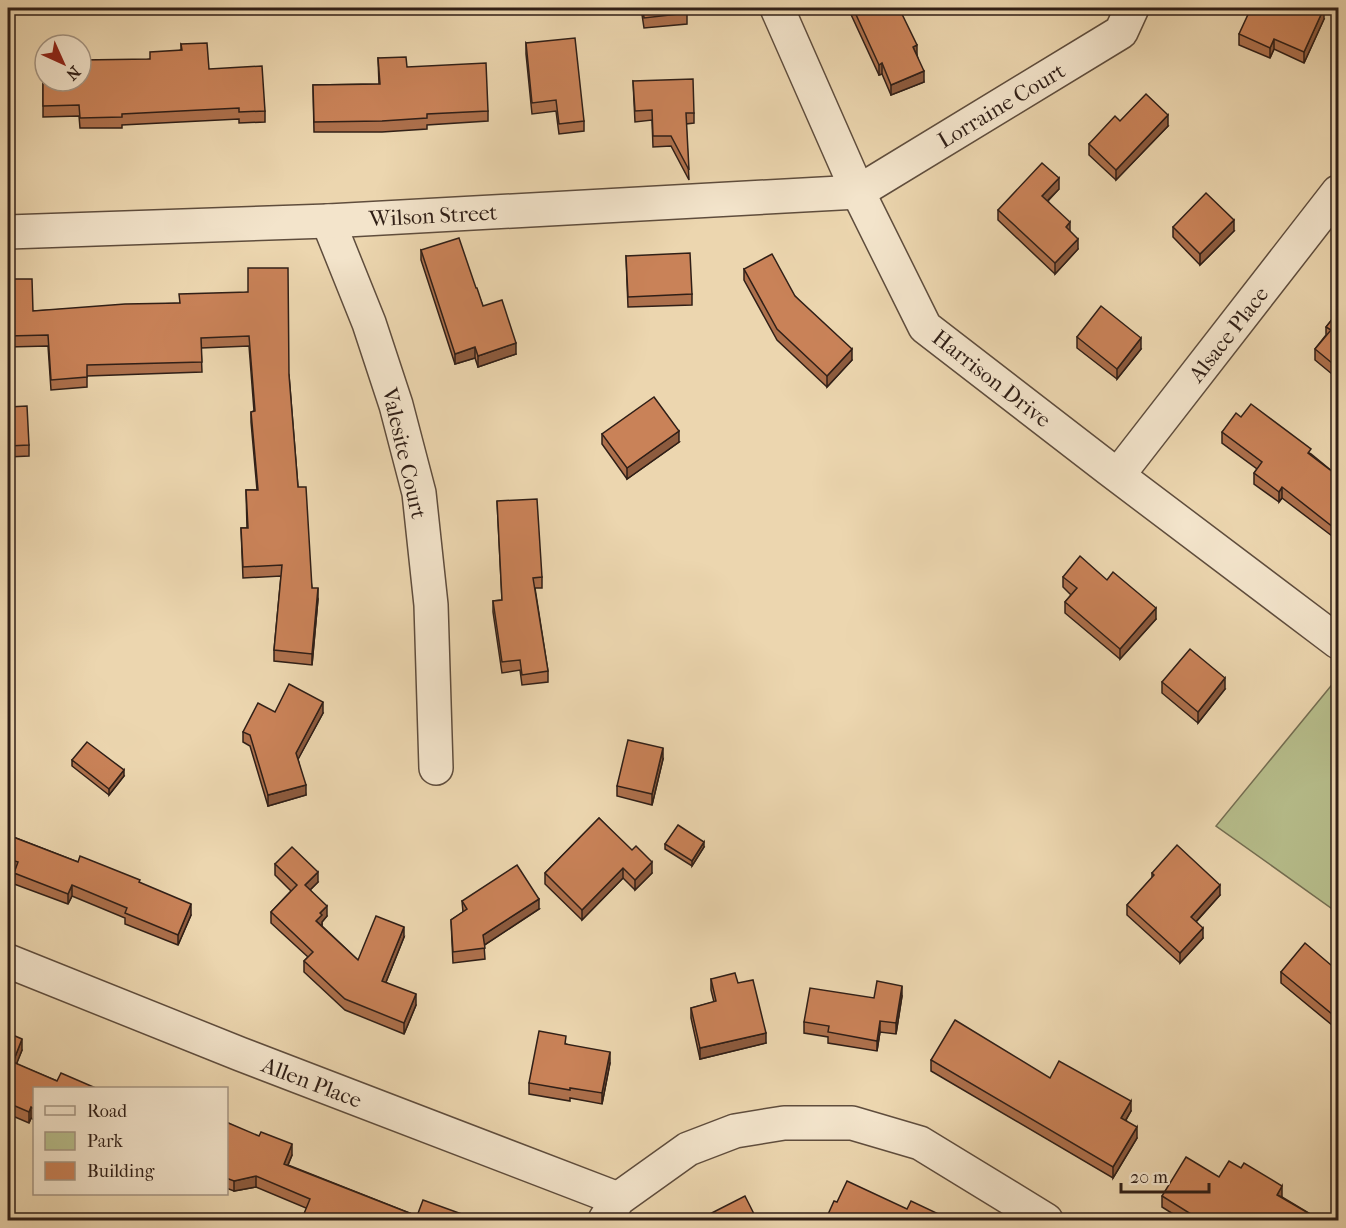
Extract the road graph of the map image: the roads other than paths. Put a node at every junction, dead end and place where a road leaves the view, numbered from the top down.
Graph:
1 (777, 8) edge
2 (1132, 8) edge
3 (858, 192) junction
4 (1338, 192) edge
5 (328, 221) junction
6 (8, 232) edge
7 (1118, 475) junction
8 (1338, 642) edge
9 (436, 768) dead end
10 (8, 961) edge
11 (611, 1210) edge
12 (1046, 1221) edge

1 - 3 street, Harrison Drive
2 - 3 street, Lorraine Court
3 - 5 street, Wilson Street
3 - 7 street, Harrison Drive
4 - 7 street, Alsace Place
5 - 6 street, Wilson Street
5 - 9 street, Valesite Court
7 - 8 street, Harrison Drive
10 - 11 street, Allen Place
11 - 12 street

